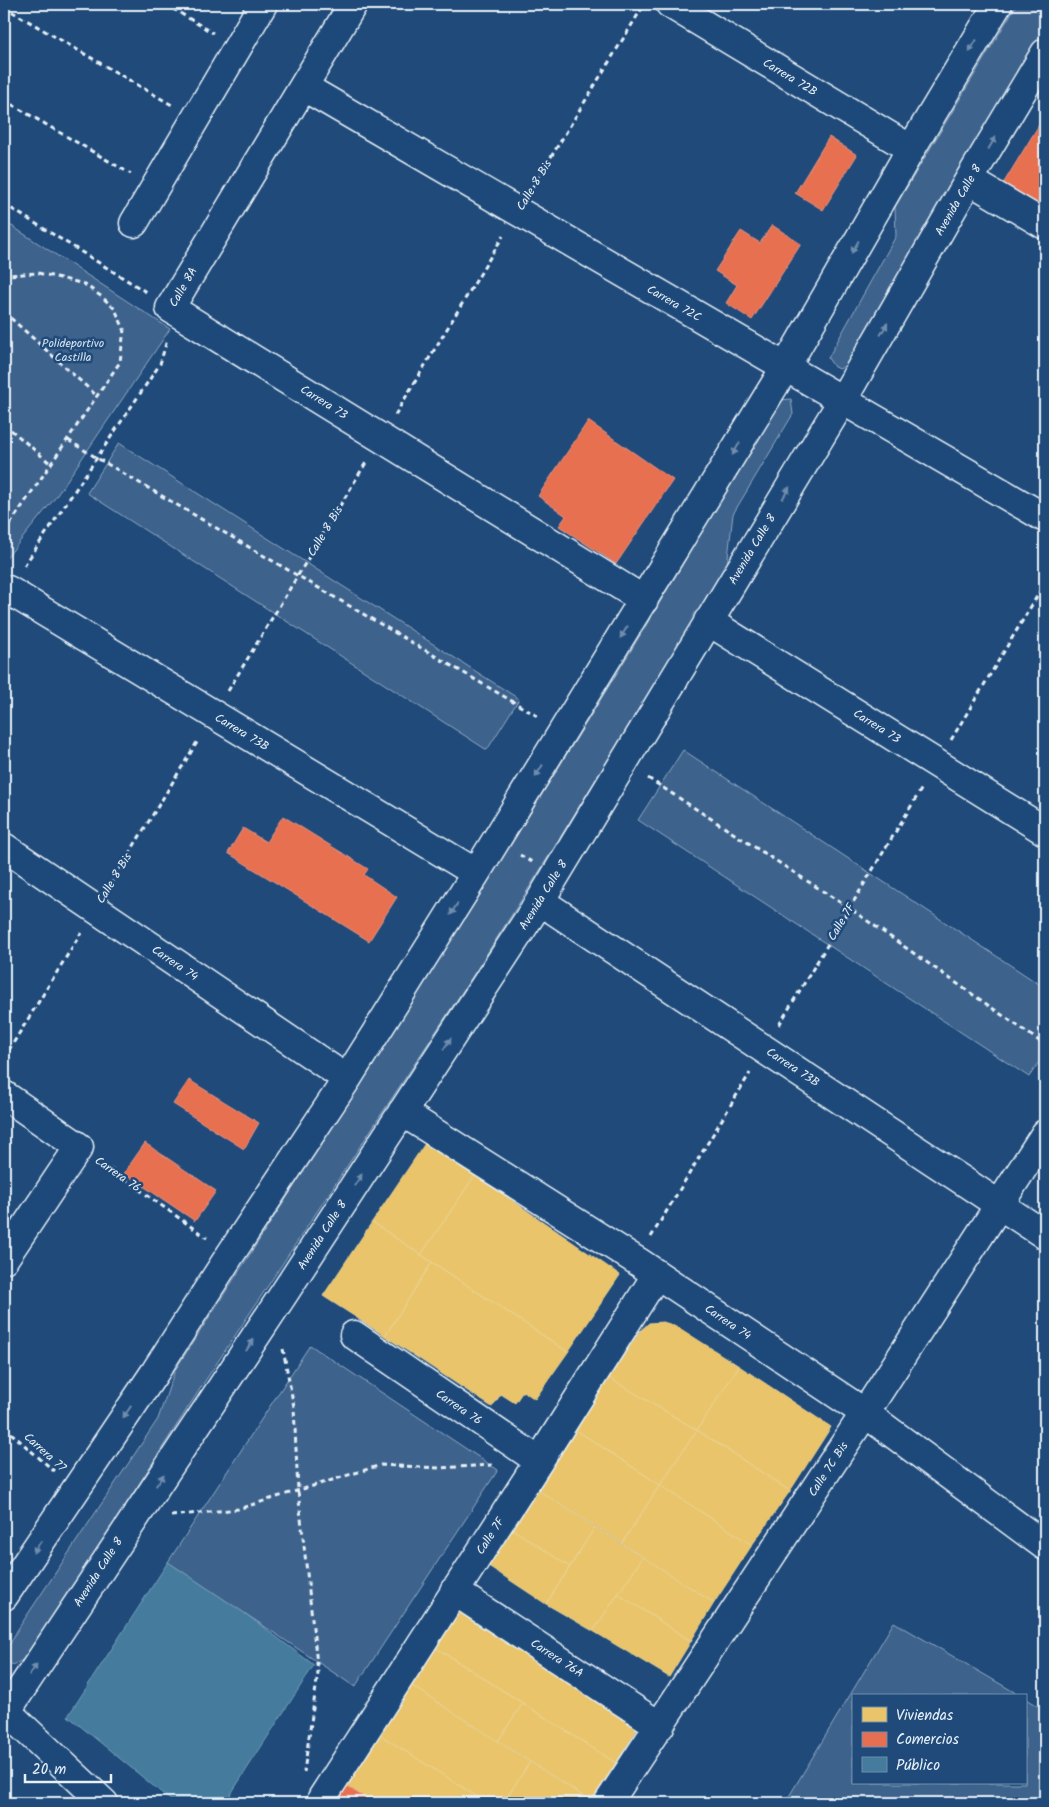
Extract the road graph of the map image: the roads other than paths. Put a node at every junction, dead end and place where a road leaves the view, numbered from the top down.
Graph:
1 (263, 4) edge
2 (353, 4) edge
3 (670, 4) edge
4 (998, 4) edge
5 (1045, 53) edge
6 (304, 87) junction
7 (911, 149) junction
8 (969, 180) junction
9 (134, 223) dead end
10 (1045, 225) edge
11 (170, 308) joint
12 (785, 368) junction
13 (842, 401) junction
14 (1045, 518) edge
15 (6, 593) edge
16 (644, 600) junction
17 (708, 621) junction
18 (1045, 831) edge
19 (4, 847) edge
20 (476, 873) junction
21 (540, 901) junction
22 (347, 1079) junction
23 (4, 1095) edge
24 (402, 1112) junction
25 (1045, 1134) edge
26 (1001, 1204) junction
27 (1045, 1235) edge
28 (4, 1259) edge
29 (647, 1268) junction
30 (354, 1335) dead end
31 (865, 1414) junction
32 (539, 1462) junction
33 (1045, 1546) edge
34 (454, 1591) junction
35 (4, 1596) edge
36 (5, 1712) edge
37 (660, 1726) junction
38 (322, 1798) road end
39 (104, 1803) edge
40 (608, 1803) edge

1 - 9 street
2 - 6 street, Calle 8A
3 - 7 street, Carrera 72B
4 -> 7 street
8 -> 5 street, Avenida Calle 8
6 - 11 street, Calle 8A
6 - 12 street, Carrera 72C
7 -> 12 street
8 - 10 street
13 -> 8 street, Avenida Calle 8
11 - 16 street, Carrera 73
12 - 13 street, Carrera 72C
12 -> 16 street
13 - 14 street, Carrera 72C
17 -> 13 street, Avenida Calle 8
15 - 20 street, Carrera 73B
16 -> 20 street
17 - 18 street, Carrera 73
17 - 21 street, Avenida Calle 8
19 - 22 street, Carrera 74
20 -> 22 street
24 -> 21 street, Avenida Calle 8
21 - 26 street, Carrera 73B
22 -> 35 street
23 - 28 street
24 - 29 street, Carrera 74
36 -> 24 street, Avenida Calle 8
25 - 26 street, Calle 7C Bis
26 - 27 street, Carrera 73B
26 - 31 street, Calle 7C Bis
29 - 31 street, Carrera 74
29 - 32 street, Calle 7F
30 - 32 street, Carrera 76
31 - 33 street, Carrera 74
31 - 37 street, Calle 7C Bis
32 - 34 street, Calle 7F
34 - 37 street, Carrera 76A
34 - 38 street, Calle 7F
36 - 39 street
37 - 40 street, Calle 7C Bis

